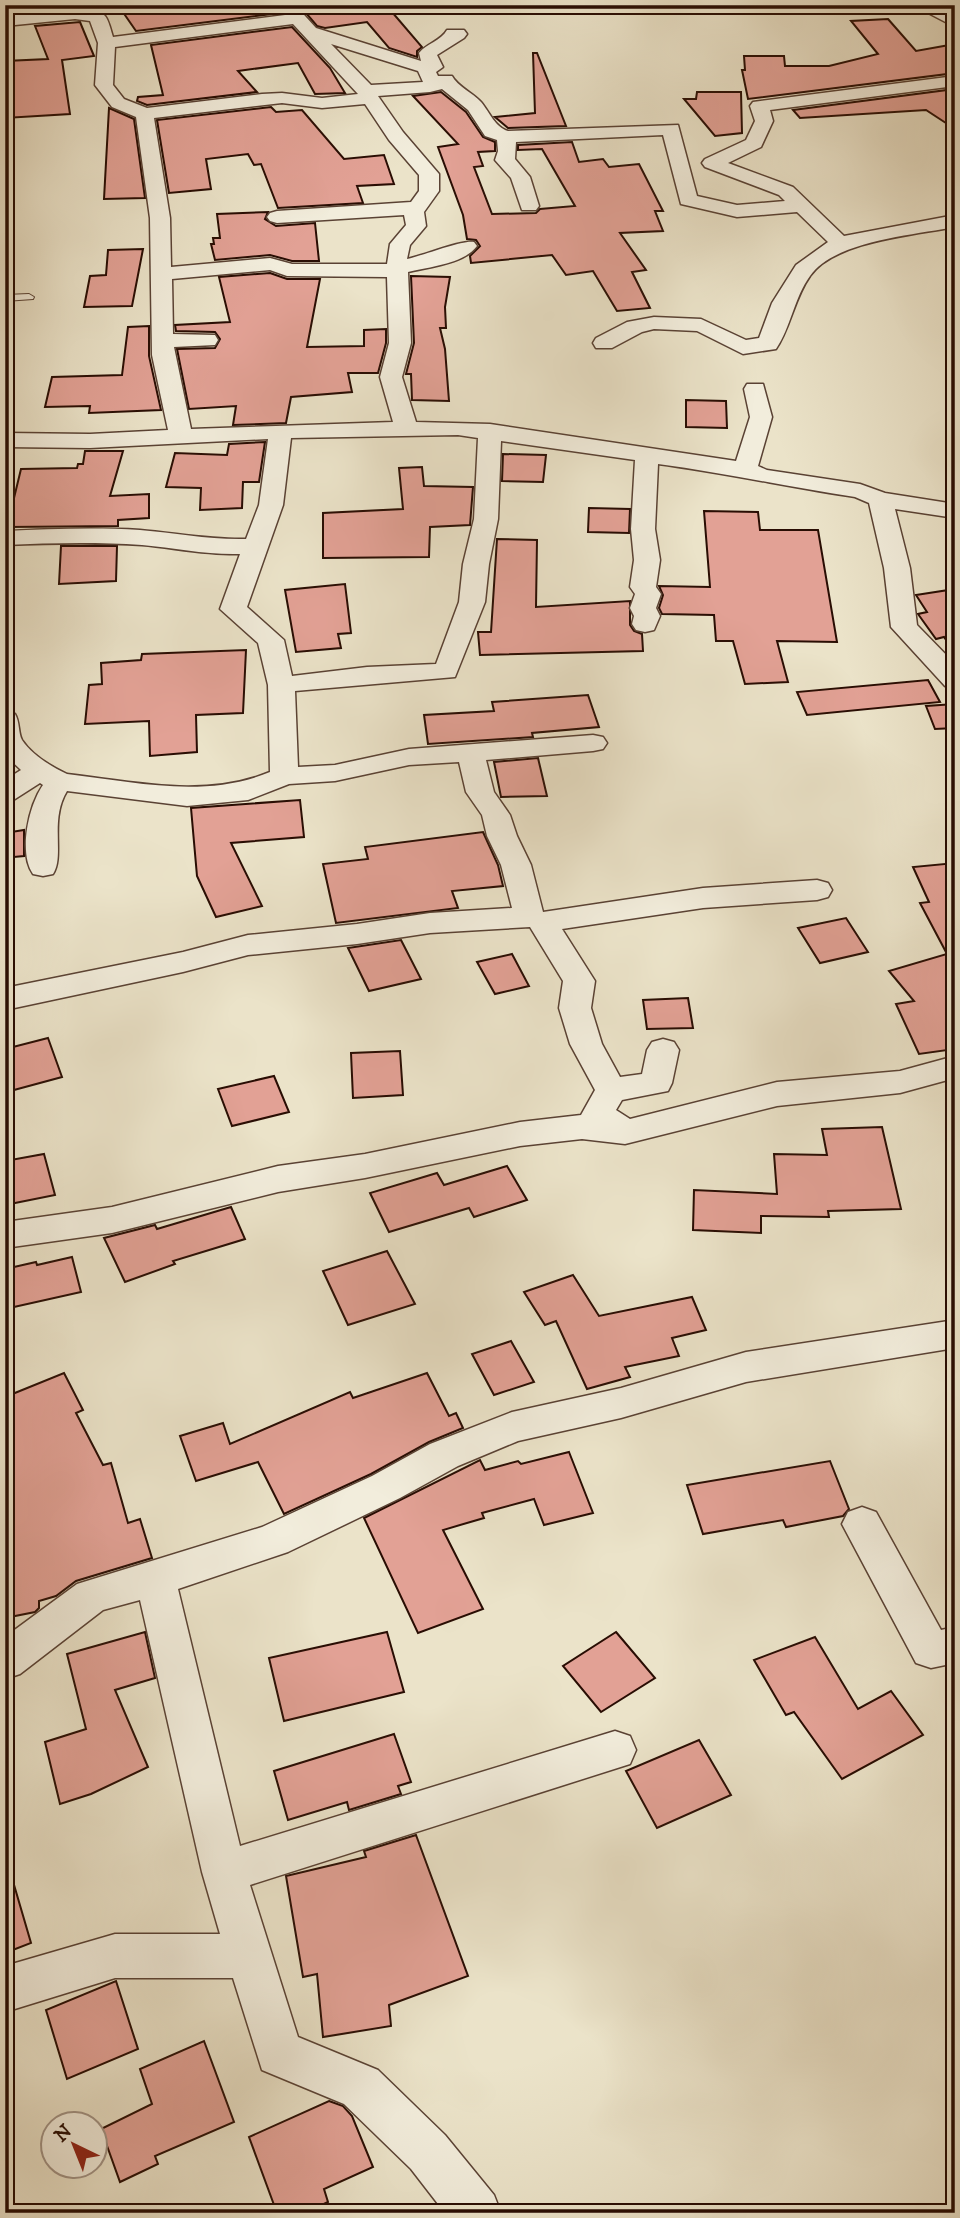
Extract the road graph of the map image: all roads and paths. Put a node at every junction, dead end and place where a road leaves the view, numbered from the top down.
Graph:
1 (290, 9) edge
2 (929, 9) edge
3 (955, 9) edge
4 (5, 21) edge
5 (955, 22) edge
6 (313, 32) junction
7 (458, 34) dead end
8 (107, 43) junction
9 (426, 69) junction
10 (446, 80) junction
11 (955, 81) edge
12 (368, 94) junction
13 (145, 114) junction
14 (506, 137) junction
15 (529, 206) dead end
16 (801, 206) junction
17 (417, 208) junction
18 (277, 217) dead end
19 (955, 221) edge
20 (840, 243) junction
21 (471, 251) dead end
22 (398, 268) junction
23 (162, 274) junction
24 (29, 297) dead end
25 (5, 298) edge
26 (206, 340) dead end
27 (164, 341) junction
28 (604, 343) dead end
29 (755, 389) dead end
30 (407, 430) junction
31 (280, 431) junction
32 (490, 432) junction
33 (181, 437) junction
34 (5, 440) edge
35 (648, 454) junction
36 (746, 469) junction
37 (880, 499) junction
38 (955, 511) edge
39 (5, 538) edge
40 (255, 546) junction
41 (645, 624) dead end
42 (955, 680) edge
43 (281, 685) junction
44 (5, 720) edge
45 (593, 743) dead end
46 (470, 751) junction
47 (50, 776) junction
48 (284, 776) junction
49 (5, 793) edge
50 (43, 867) dead end
51 (817, 890) dead end
52 (536, 919) junction
53 (5, 999) edge
54 (663, 1050) dead end
55 (955, 1067) edge
56 (611, 1090) junction
57 (625, 1132) junction
58 (5, 1235) edge
59 (955, 1334) edge
60 (862, 1524) dead end
61 (155, 1578) junction
62 (955, 1645) edge
63 (5, 1661) edge
64 (615, 1749) dead end
65 (224, 1872) junction
66 (250, 1956) junction
67 (5, 1989) edge
68 (476, 2213) edge

1 - 6 street
1 - 8 street
2 - 3 street
2 - 5 street
4 - 8 street
6 - 9 street
6 - 12 street
7 - 9 street
8 - 13 street
9 - 10 street
10 - 12 street
10 - 14 street
11 - 16 street
12 - 13 street
12 - 17 street
13 - 23 street
14 - 15 street
14 - 16 street
16 - 20 street
17 - 18 street
17 - 22 street
19 - 20 street
20 - 28 street
21 - 22 street
22 - 23 street
22 - 30 street
23 - 27 street
24 - 25 lane
26 - 27 street
27 - 33 street
29 - 36 street
30 - 31 street
30 - 32 street
31 - 33 street
31 - 40 street
32 - 35 street
32 - 43 street
33 - 34 street
35 - 36 street
35 - 41 street
36 - 37 street
37 - 38 street
37 - 42 street
39 - 40 street
40 - 43 street
43 - 48 street
44 - 47 street
45 - 46 street
46 - 48 street
46 - 52 street
47 - 48 street
47 - 49 street
47 - 50 street
51 - 52 street
52 - 53 street
52 - 56 street
54 - 56 street
55 - 57 street
56 - 57 street
57 - 58 street
59 - 61 street
60 - 62 street
61 - 63 street
61 - 65 street
64 - 65 street
65 - 66 street
66 - 67 street
66 - 68 street

